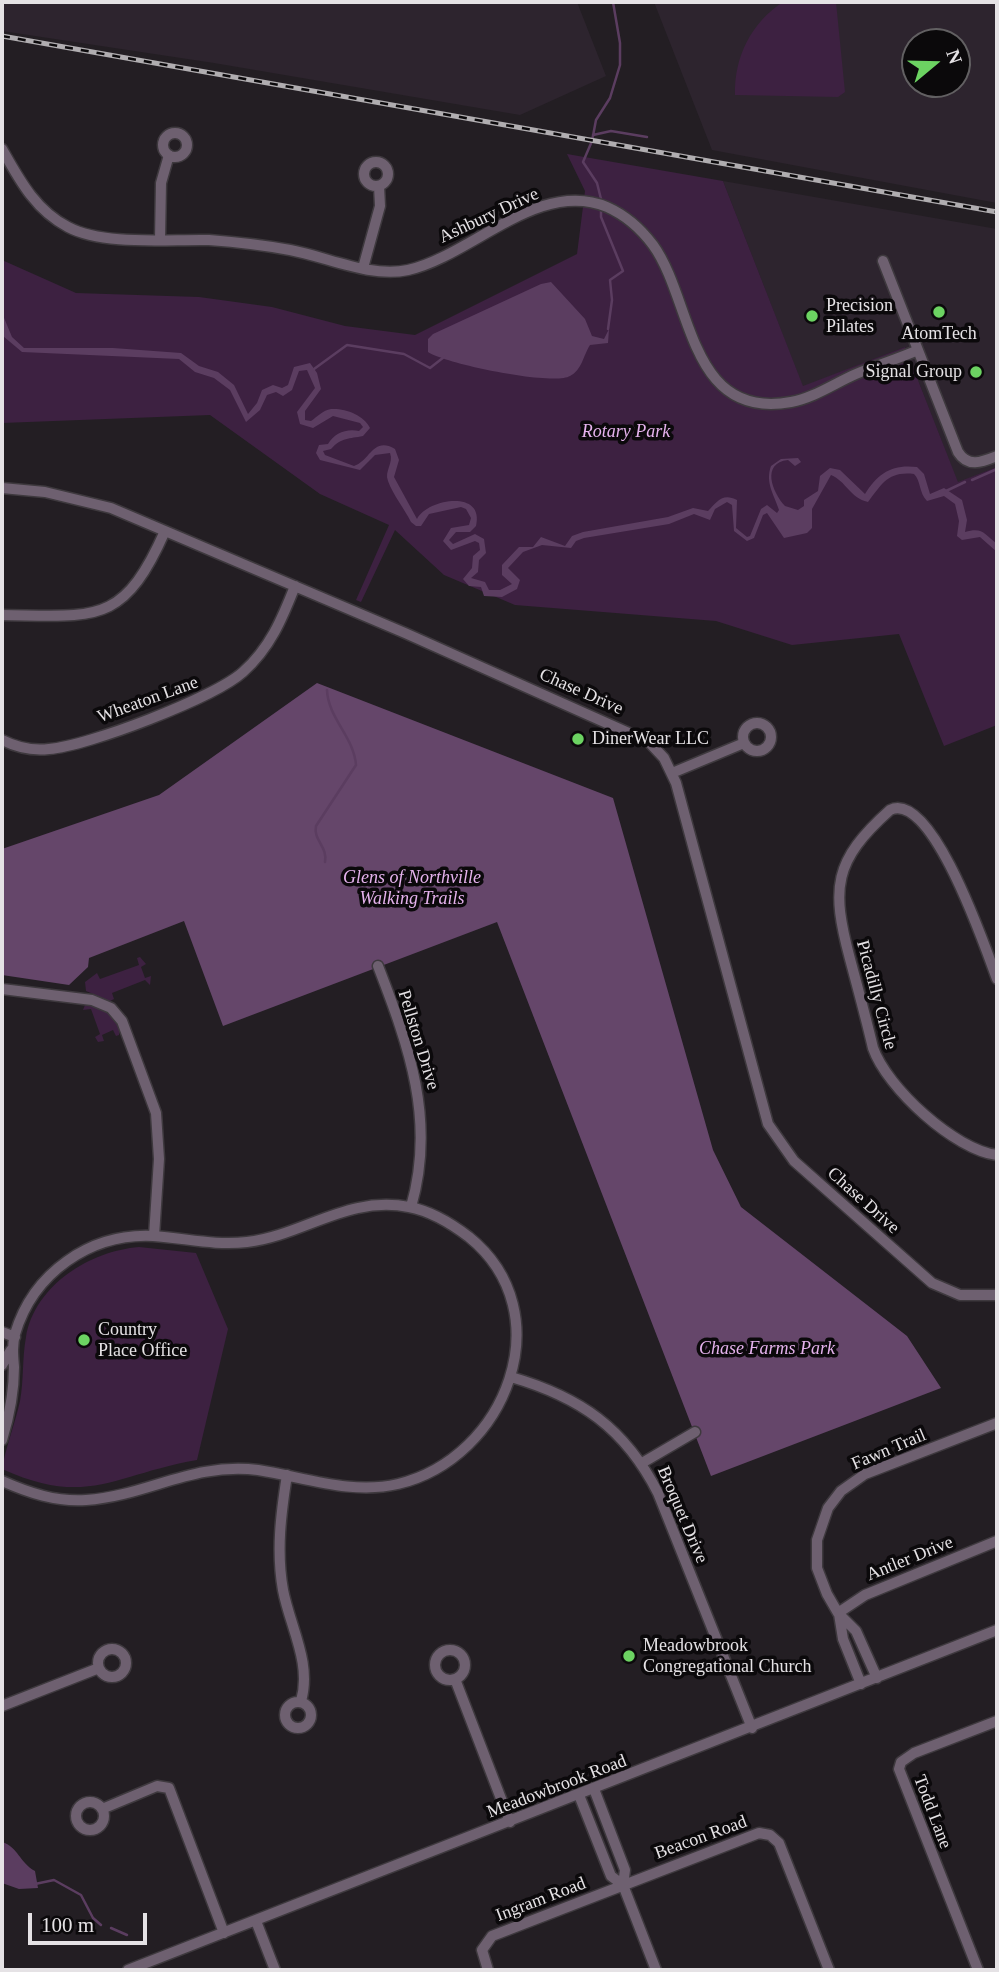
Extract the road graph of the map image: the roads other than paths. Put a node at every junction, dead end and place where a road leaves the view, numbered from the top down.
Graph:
1 (2, 149) edge
2 (169, 155) dead end
3 (380, 186) dead end
4 (160, 239) junction
5 (883, 261) dead end
6 (363, 268) junction
7 (918, 350) junction
8 (997, 456) edge
9 (2, 488) edge
10 (165, 531) junction
11 (295, 586) junction
12 (2, 615) edge
13 (2, 740) edge
14 (744, 743) dead end
15 (672, 773) junction
16 (378, 966) dead end
17 (997, 979) edge
18 (2, 989) edge
19 (997, 1155) edge
20 (411, 1207) junction
21 (154, 1236) junction
22 (997, 1295) edge
23 (2, 1332) edge
24 (15, 1337) junction
25 (11, 1350) junction
26 (2, 1364) edge
27 (511, 1377) junction
28 (997, 1423) edge
29 (695, 1432) dead end
30 (2, 1440) edge
31 (642, 1463) junction
32 (287, 1475) junction
33 (2, 1481) edge
34 (997, 1541) edge
35 (838, 1614) junction
36 (997, 1630) edge
37 (99, 1668) dead end
38 (877, 1678) junction
39 (456, 1679) dead end
40 (861, 1684) junction
41 (301, 1701) dead end
42 (2, 1706) edge
43 (997, 1721) edge
44 (752, 1728) junction
45 (594, 1789) junction
46 (579, 1795) junction
47 (102, 1809) dead end
48 (510, 1822) junction
49 (623, 1885) junction
50 (256, 1921) junction
51 (224, 1933) junction
52 (128, 1970) edge
53 (275, 1970) edge
54 (488, 1970) edge
55 (656, 1970) edge
56 (829, 1970) edge
57 (978, 1970) edge

1 - 4 street, Ashbury Drive
2 - 4 street
3 - 6 street
4 - 6 street, Ashbury Drive
5 - 7 street
6 - 7 street, Ashbury Drive
7 - 8 street
9 - 10 street, Chase Drive
10 - 11 street, Chase Drive
10 - 12 street
11 - 13 street, Wheaton Lane
11 - 15 street, Chase Drive
14 - 15 street
15 - 22 street, Chase Drive
16 - 20 street, Pellston Drive
17 - 19 street, Picadilly Circle
18 - 21 street
20 - 21 street
20 - 27 street
21 - 24 street
23 - 24 street
24 - 25 street
25 - 26 street
25 - 30 street
27 - 31 street, Broquet Drive
27 - 32 street
28 - 35 street, Fawn Trail
29 - 31 street
31 - 44 street, Broquet Drive
32 - 33 street
32 - 41 street
34 - 35 street, Antler Drive
35 - 38 street, Fawn Trail
35 - 40 street, Fawn Trail
36 - 38 street, Meadowbrook Road
37 - 42 street
38 - 40 street, Meadowbrook Road
39 - 48 street
40 - 44 street, Meadowbrook Road
43 - 57 street, Todd Lane
44 - 45 street, Meadowbrook Road
45 - 46 street, Meadowbrook Road
45 - 49 street
46 - 48 street, Meadowbrook Road
46 - 49 street
47 - 51 street
48 - 50 street, Meadowbrook Road
49 - 54 street, Ingram Road
49 - 55 street
49 - 56 street, Beacon Road
50 - 51 street, Meadowbrook Road
50 - 53 street
51 - 52 street, Meadowbrook Road

